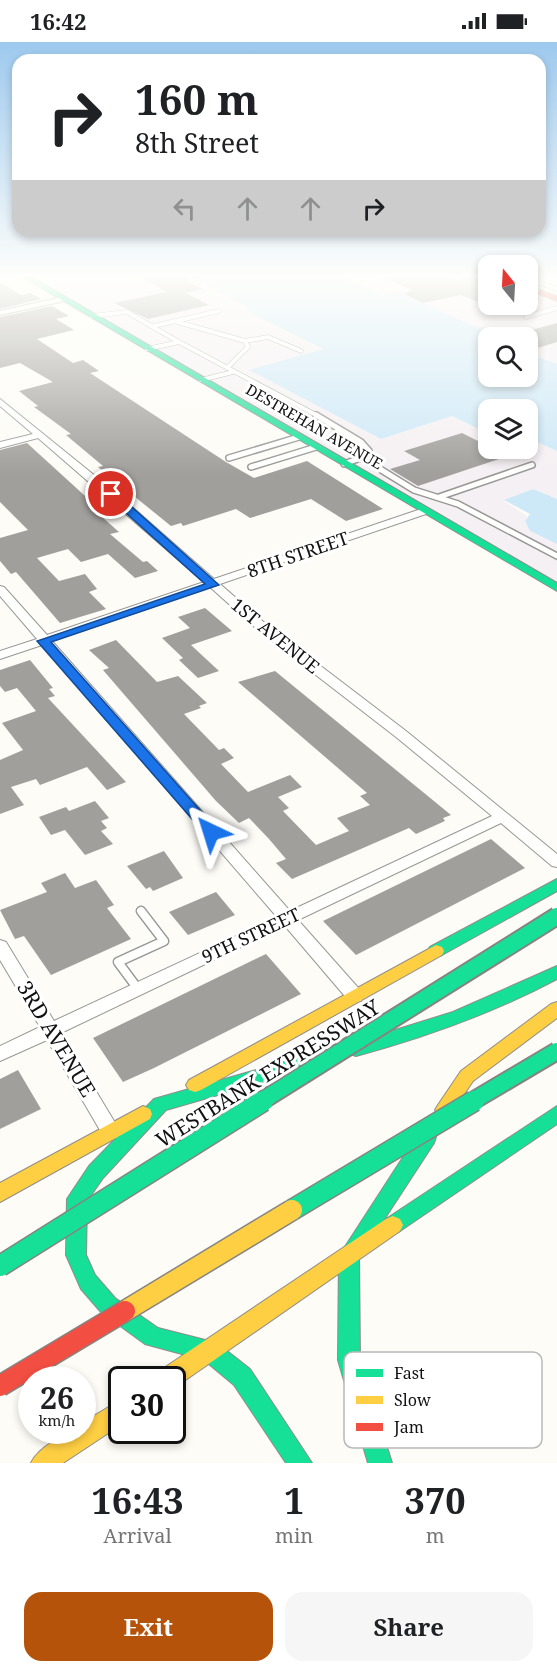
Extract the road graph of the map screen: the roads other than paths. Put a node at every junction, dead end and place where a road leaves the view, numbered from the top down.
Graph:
1 (136, 342) edge
2 (178, 342) edge
3 (179, 342) edge
4 (246, 342) edge
5 (284, 342) edge
6 (147, 349) junction
7 (301, 351) dead end
8 (227, 368) junction
9 (233, 372) junction
10 (201, 380) junction
11 (0, 402) edge
12 (40, 435) junction
13 (299, 437) junction
14 (0, 445) edge
15 (316, 447) junction
16 (229, 458) dead end
17 (362, 458) junction
18 (344, 464) junction
19 (531, 465) dead end
20 (251, 467) dead end
21 (439, 497) junction
22 (425, 511) junction
23 (557, 556) edge
24 (213, 585) junction
25 (557, 588) edge
26 (0, 590) edge
27 (44, 641) junction
28 (0, 656) edge
29 (502, 817) junction
30 (557, 862) edge
31 (557, 884) edge
32 (141, 911) dead end
33 (557, 916) edge
34 (286, 919) junction
35 (0, 946) edge
36 (557, 972) edge
37 (138, 989) junction
38 (355, 996) junction
39 (557, 1009) edge
40 (51, 1030) junction
41 (557, 1051) edge
42 (0, 1054) edge
43 (160, 1104) junction
44 (557, 1114) edge
45 (111, 1131) junction
46 (0, 1193) edge
47 (349, 1256) junction
48 (0, 1266) edge
49 (209, 1351) junction
50 (349, 1352) edge
51 (186, 1367) edge
52 (0, 1386) edge
53 (108, 1419) edge
54 (375, 1448) edge
55 (43, 1463) edge
56 (300, 1463) edge
57 (380, 1463) edge

1 - 6 main road, DESTREHAN AVENUE
2 - 6 lane
3 - 8 lane
4 - 8 lane
5 - 7 lane
6 - 10 main road, DESTREHAN AVENUE
8 - 9 lane
9 - 10 lane
9 - 17 lane
10 - 13 main road, DESTREHAN AVENUE
11 - 12 street, 1ST AVENUE
12 - 14 street
12 - 24 street, 1ST AVENUE
13 - 15 main road, DESTREHAN AVENUE
13 - 16 lane
15 - 18 main road, DESTREHAN AVENUE
15 - 20 lane
17 - 18 lane
17 - 21 lane
18 - 22 main road, DESTREHAN AVENUE
19 - 21 lane
21 - 23 lane
22 - 24 street, 8TH STREET
22 - 25 main road, DESTREHAN AVENUE
24 - 27 street, 8TH STREET
24 - 29 street, 1ST AVENUE
26 - 27 street
27 - 28 street, 8TH STREET
27 - 34 street
29 - 30 street, 1ST AVENUE
29 - 34 street, 9TH STREET
31 - 38 main road, WESTBANK EXPRESSWAY
32 - 37 lane
33 - 48 main road, WESTBANK EXPRESSWAY, bridge
34 - 37 street, 9TH STREET
34 - 38 street
35 - 40 street, 3RD AVENUE
36 - 43 main road
37 - 40 street, 9TH STREET
38 - 43 main road, WESTBANK EXPRESSWAY
39 - 47 main road
40 - 42 street, 9TH STREET
40 - 45 street, 3RD AVENUE
41 - 52 main road, bridge
43 - 45 main road, WESTBANK EXPRESSWAY
43 - 49 main road
44 - 47 main road
45 - 46 main road, WESTBANK EXPRESSWAY
47 - 49 main road
47 - 50 main road
49 - 51 main road
49 - 56 main road
53 - 55 main road
54 - 57 main road

